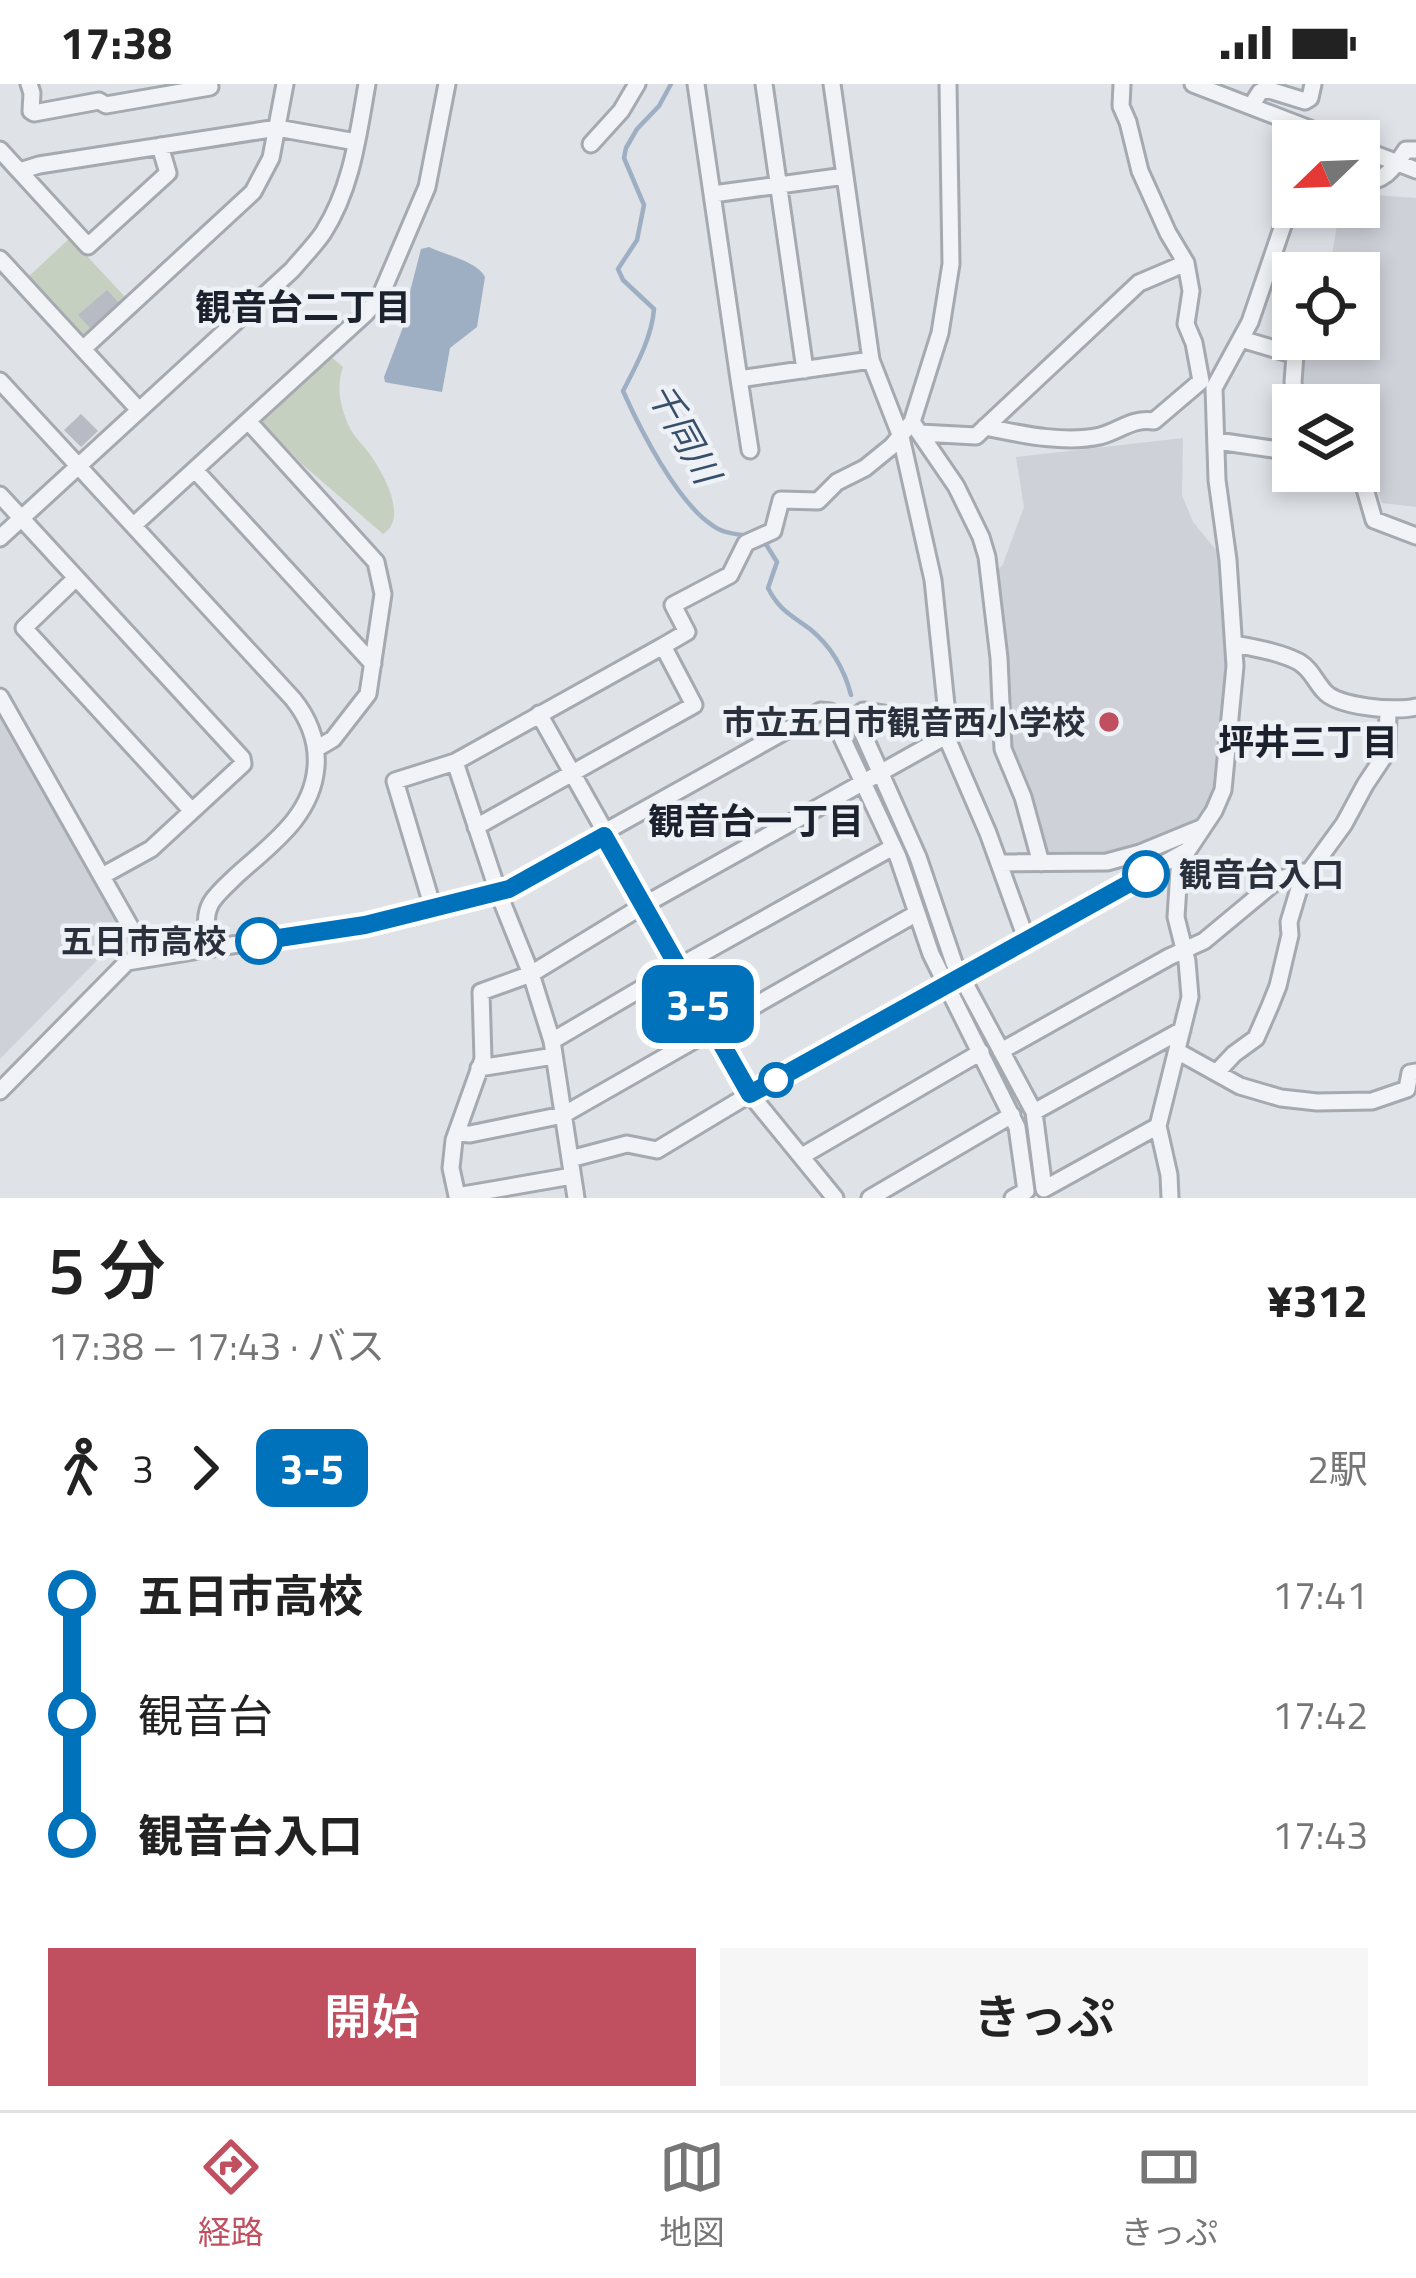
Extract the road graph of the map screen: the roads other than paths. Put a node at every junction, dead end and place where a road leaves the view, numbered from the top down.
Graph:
1 (28, 84) edge
2 (285, 84) edge
3 (367, 84) edge
4 (445, 84) edge
5 (637, 84) edge
6 (696, 84) edge
7 (764, 84) edge
8 (832, 84) edge
9 (948, 84) edge
10 (1122, 84) edge
11 (1193, 84) edge
12 (1313, 84) edge
13 (210, 87) edge
14 (1251, 106) junction
15 (1287, 120) edge
16 (277, 128) junction
17 (356, 142) junction
18 (590, 144) dead end
19 (160, 146) junction
20 (0, 150) edge
21 (1416, 150) edge
22 (1380, 156) edge
23 (1398, 163) junction
24 (1416, 170) edge
25 (20, 171) junction
26 (845, 176) junction
27 (1380, 178) edge
28 (778, 185) junction
29 (713, 194) junction
30 (1282, 228) edge
31 (0, 259) edge
32 (1186, 263) junction
33 (1241, 339) junction
34 (84, 348) junction
35 (872, 360) junction
36 (805, 370) junction
37 (739, 379) junction
38 (0, 381) edge
39 (1208, 384) junction
40 (1293, 384) edge
41 (140, 410) junction
42 (248, 421) junction
43 (985, 427) junction
44 (916, 428) junction
45 (901, 437) junction
46 (1216, 441) junction
47 (1272, 449) edge
48 (750, 450) dead end
49 (78, 466) junction
50 (195, 470) junction
51 (1366, 492) edge
52 (0, 495) edge
53 (21, 518) junction
54 (134, 525) junction
55 (1416, 536) edge
56 (0, 538) edge
57 (76, 578) junction
58 (1234, 644) junction
59 (663, 646) junction
60 (373, 664) junction
61 (0, 697) edge
62 (1416, 707) edge
63 (1388, 710) junction
64 (539, 715) junction
65 (947, 730) junction
66 (316, 748) junction
67 (455, 762) junction
68 (572, 772) junction
69 (881, 773) junction
70 (865, 782) junction
71 (192, 811) junction
72 (476, 827) junction
73 (1204, 827) junction
74 (604, 836) junction
75 (893, 847) junction
76 (1188, 850) junction
77 (999, 863) junction
78 (1041, 863) junction
79 (1304, 872) junction
80 (103, 876) junction
81 (497, 892) junction
82 (644, 905) junction
83 (433, 908) junction
84 (917, 913) junction
85 (1027, 940) junction
86 (212, 948) junction
87 (1184, 951) junction
88 (148, 958) junction
89 (678, 967) junction
90 (531, 974) junction
91 (954, 981) junction
92 (712, 1029) junction
93 (1182, 1030) junction
94 (553, 1049) junction
95 (1001, 1051) junction
96 (1177, 1051) junction
97 (981, 1052) junction
98 (479, 1068) junction
99 (1217, 1072) junction
100 (1416, 1072) edge
101 (0, 1091) edge
102 (750, 1094) junction
103 (1034, 1112) junction
104 (563, 1115) junction
105 (1012, 1115) junction
106 (1158, 1126) junction
107 (457, 1133) junction
108 (802, 1156) junction
109 (571, 1167) junction
110 (576, 1198) edge
111 (835, 1198) edge
112 (870, 1198) edge
113 (1013, 1198) edge
114 (1170, 1198) edge

1 - 13 street
2 - 16 street
3 - 17 street
4 - 42 street
5 - 18 street
6 - 29 street
7 - 28 street
8 - 26 street
9 - 44 street
10 - 32 street
11 - 14 street
12 - 14 street
14 - 15 street
16 - 17 street
16 - 19 street
16 - 34 street
17 - 41 street
19 - 25 street
19 - 25 street
20 - 25 street
21 - 23 street
22 - 23 street
23 - 24 street
23 - 27 street
26 - 28 street
26 - 35 street
28 - 29 street
28 - 36 street
29 - 37 street
30 - 33 street
31 - 34 street
32 - 39 street
32 - 43 street
33 - 39 street
33 - 40 street
34 - 41 street
35 - 36 street
35 - 45 street
36 - 37 street
37 - 48 street
38 - 49 street
39 - 43 street
39 - 46 street
41 - 49 street
42 - 50 street
42 - 60 street
43 - 44 street
44 - 45 street
44 - 78 street
45 - 59 street
45 - 65 street
46 - 47 street
46 - 58 street
49 - 53 street
49 - 54 street
50 - 54 street
50 - 60 street
51 - 55 street
52 - 53 street
53 - 56 street
53 - 57 street
54 - 66 street
57 - 71 street
57 - 71 street
58 - 63 street
58 - 73 street
59 - 64 street
59 - 68 street
60 - 66 street
61 - 80 street
62 - 63 street
63 - 79 street
64 - 67 street
64 - 68 street
65 - 69 street
65 - 69 street
65 - 77 street
66 - 86 street
67 - 72 street
67 - 83 street
68 - 72 street
68 - 74 street
69 - 70 street
69 - 91 street
70 - 74 street
70 - 75 street
70 - 82 street
71 - 80 street
72 - 81 street
73 - 76 street
73 - 78 street
74 - 81 street
74 - 82 street
75 - 84 street
75 - 89 street
76 - 85 street
76 - 87 street
77 - 78 street
77 - 85 street
79 - 87 street
79 - 99 street
80 - 88 street
81 - 83 street
81 - 90 street
82 - 89 street
82 - 90 street
83 - 86 street
84 - 91 street
84 - 92 street
85 - 91 street
86 - 88 street
87 - 93 street
87 - 95 street
88 - 101 street
89 - 92 street
89 - 94 street
90 - 94 street
90 - 98 street
91 - 95 street
91 - 97 street
91 - 102 street
92 - 102 street
92 - 104 street
93 - 96 street
93 - 103 street
94 - 98 street
94 - 104 street
95 - 103 street
96 - 99 street
96 - 106 street
97 - 105 street
97 - 108 street
98 - 107 street
99 - 100 street
102 - 108 street
102 - 109 street
103 - 106 street
104 - 107 street
104 - 109 street
105 - 112 street
105 - 113 street
106 - 114 street
107 - 109 street
108 - 111 street
109 - 110 street

